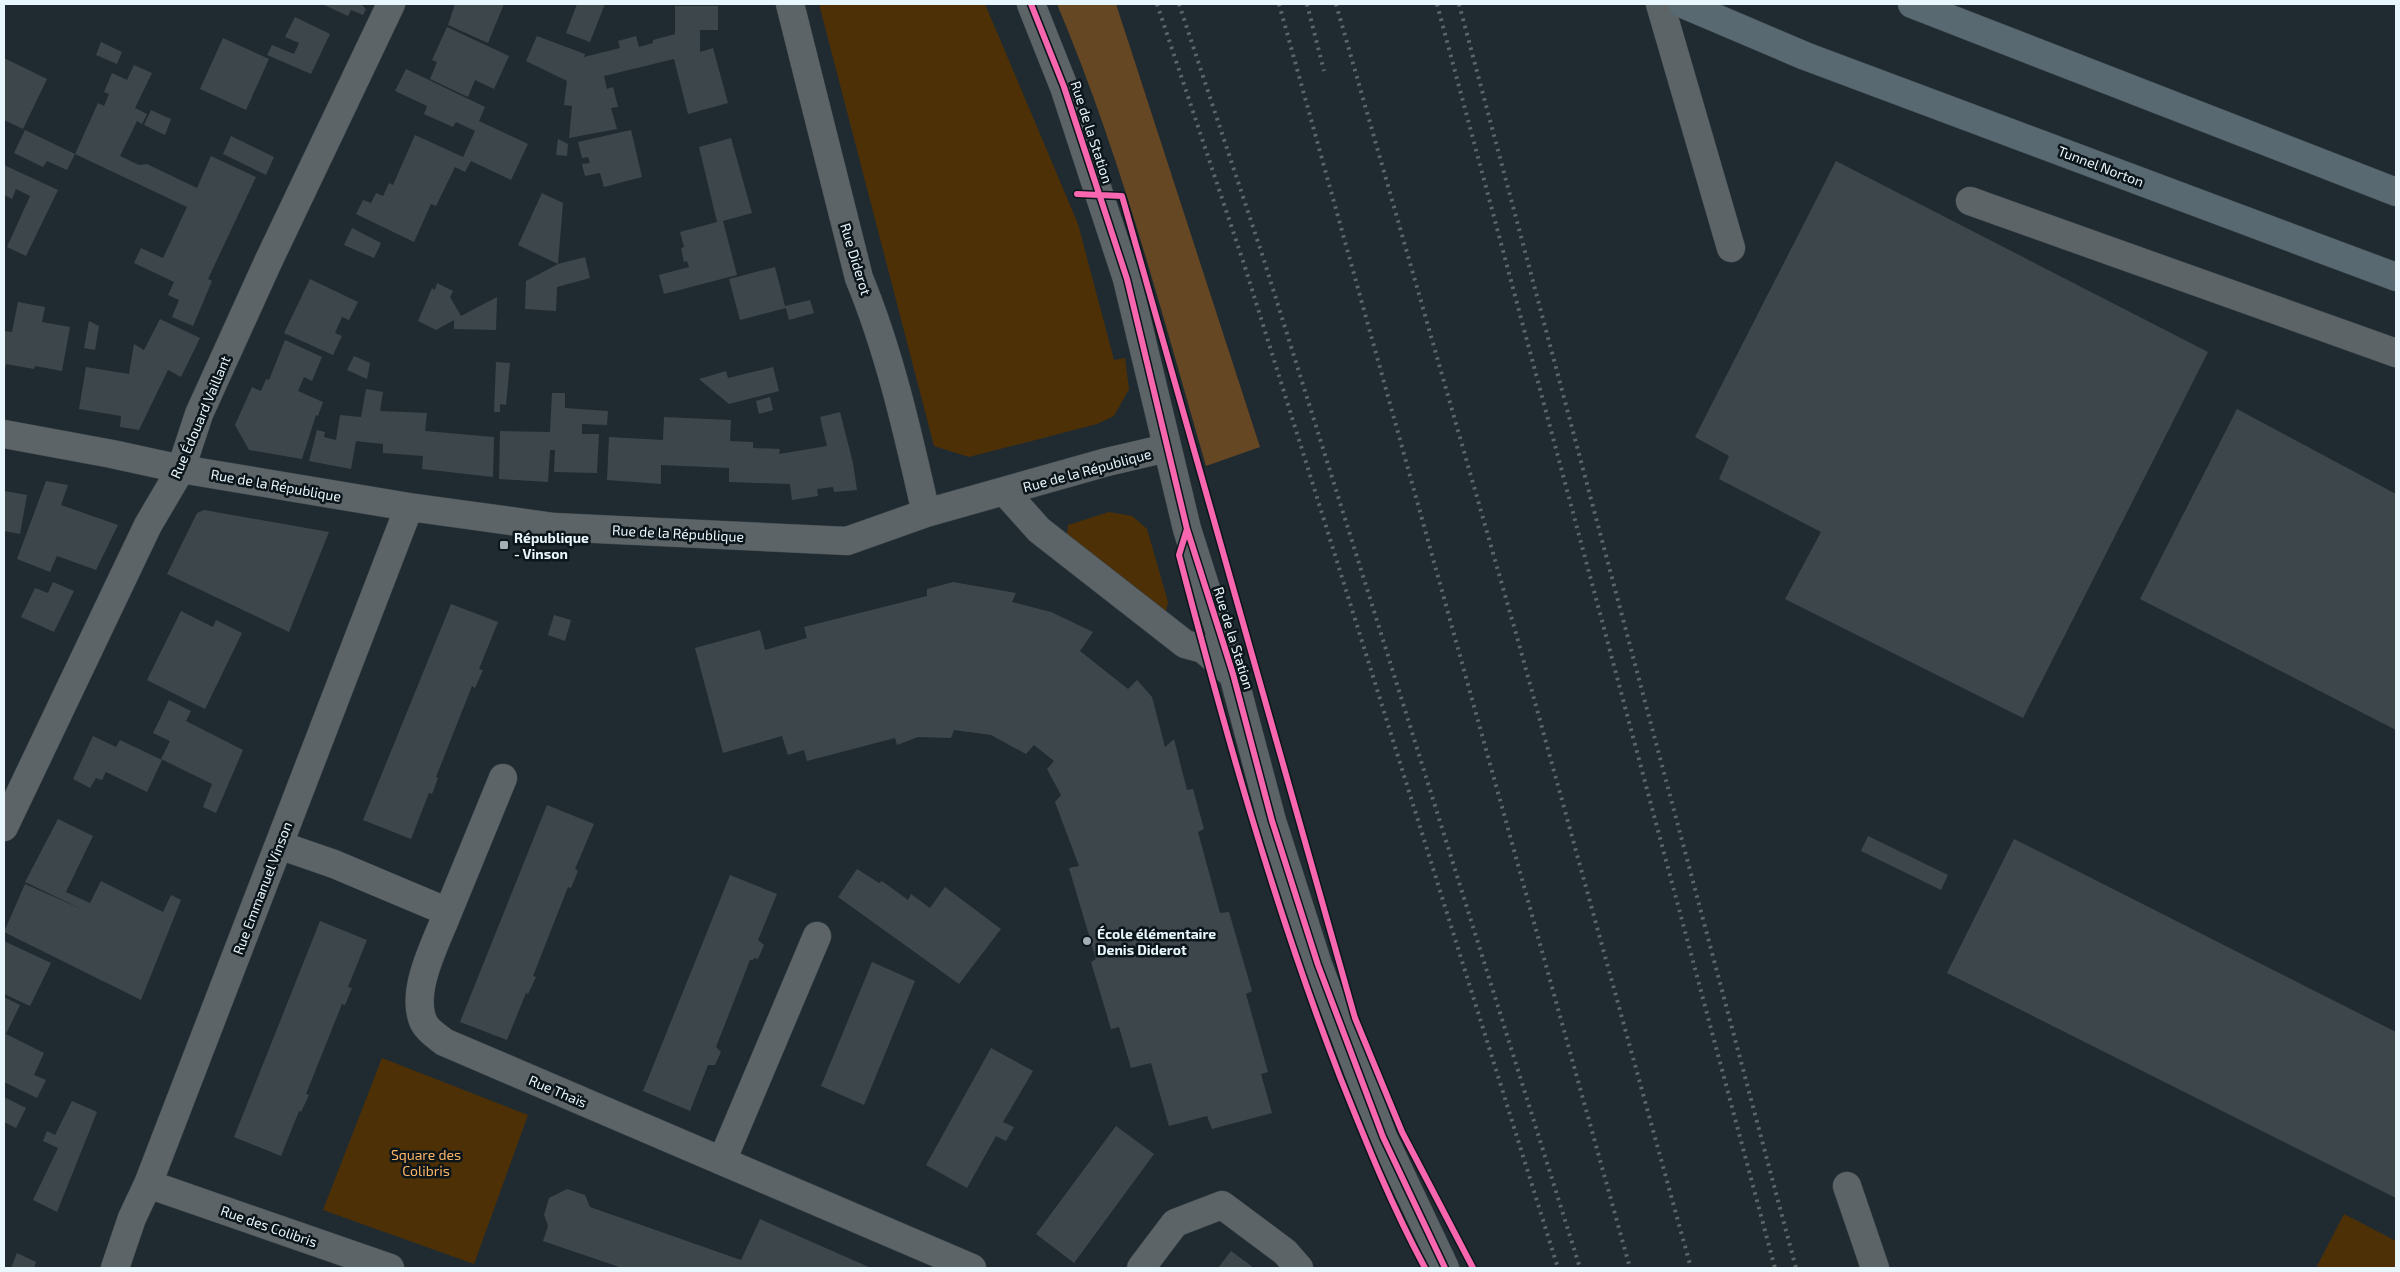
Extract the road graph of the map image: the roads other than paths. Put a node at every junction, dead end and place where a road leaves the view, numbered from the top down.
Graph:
1 (391, 4) edge
2 (790, 4) edge
3 (1031, 4) edge
4 (1660, 4) edge
5 (1682, 4) edge
6 (1912, 4) edge
7 (2396, 192) edge
8 (1970, 200) dead end
9 (1731, 248) dead end
10 (2396, 277) edge
11 (2396, 353) edge
12 (4, 434) edge
13 (1167, 448) junction
14 (181, 469) junction
15 (1005, 492) junction
16 (409, 507) junction
17 (926, 513) junction
18 (1232, 674) junction
19 (503, 778) dead end
20 (4, 828) edge
21 (279, 845) junction
22 (448, 912) junction
23 (817, 936) dead end
24 (722, 1161) junction
25 (148, 1184) junction
26 (1847, 1186) dead end
27 (115, 1268) edge
28 (390, 1268) edge
29 (972, 1268) edge
30 (1141, 1268) edge
31 (1299, 1268) edge
32 (1445, 1268) edge
33 (1875, 1268) edge

1 - 14 street, Rue Édouard Vaillant
2 - 17 street, Rue Diderot
3 - 13 street, Rue de la Station
4 - 9 street
5 - 10 highway, Tunnel Norton
6 - 7 highway
8 - 11 street
12 - 14 street, Rue de la République
13 - 15 street, Rue de la République
13 - 18 street, Rue de la Station
14 - 16 street, Rue de la République
14 - 20 street, Rue Édouard Vaillant
15 - 17 street, Rue de la République
15 - 18 street
16 - 17 street, Rue de la République
16 - 21 street, Rue Emmanuel Vinson
18 - 32 street, Rue de la Station
19 - 22 street, Rue Thaïs
21 - 22 street
21 - 25 street, Rue Emmanuel Vinson
22 - 24 street, Rue Thaïs
23 - 24 street
24 - 29 street, Rue Thaïs
25 - 27 street, Rue Emmanuel Vinson
25 - 28 street, Rue des Colibris
26 - 33 street
30 - 31 street

